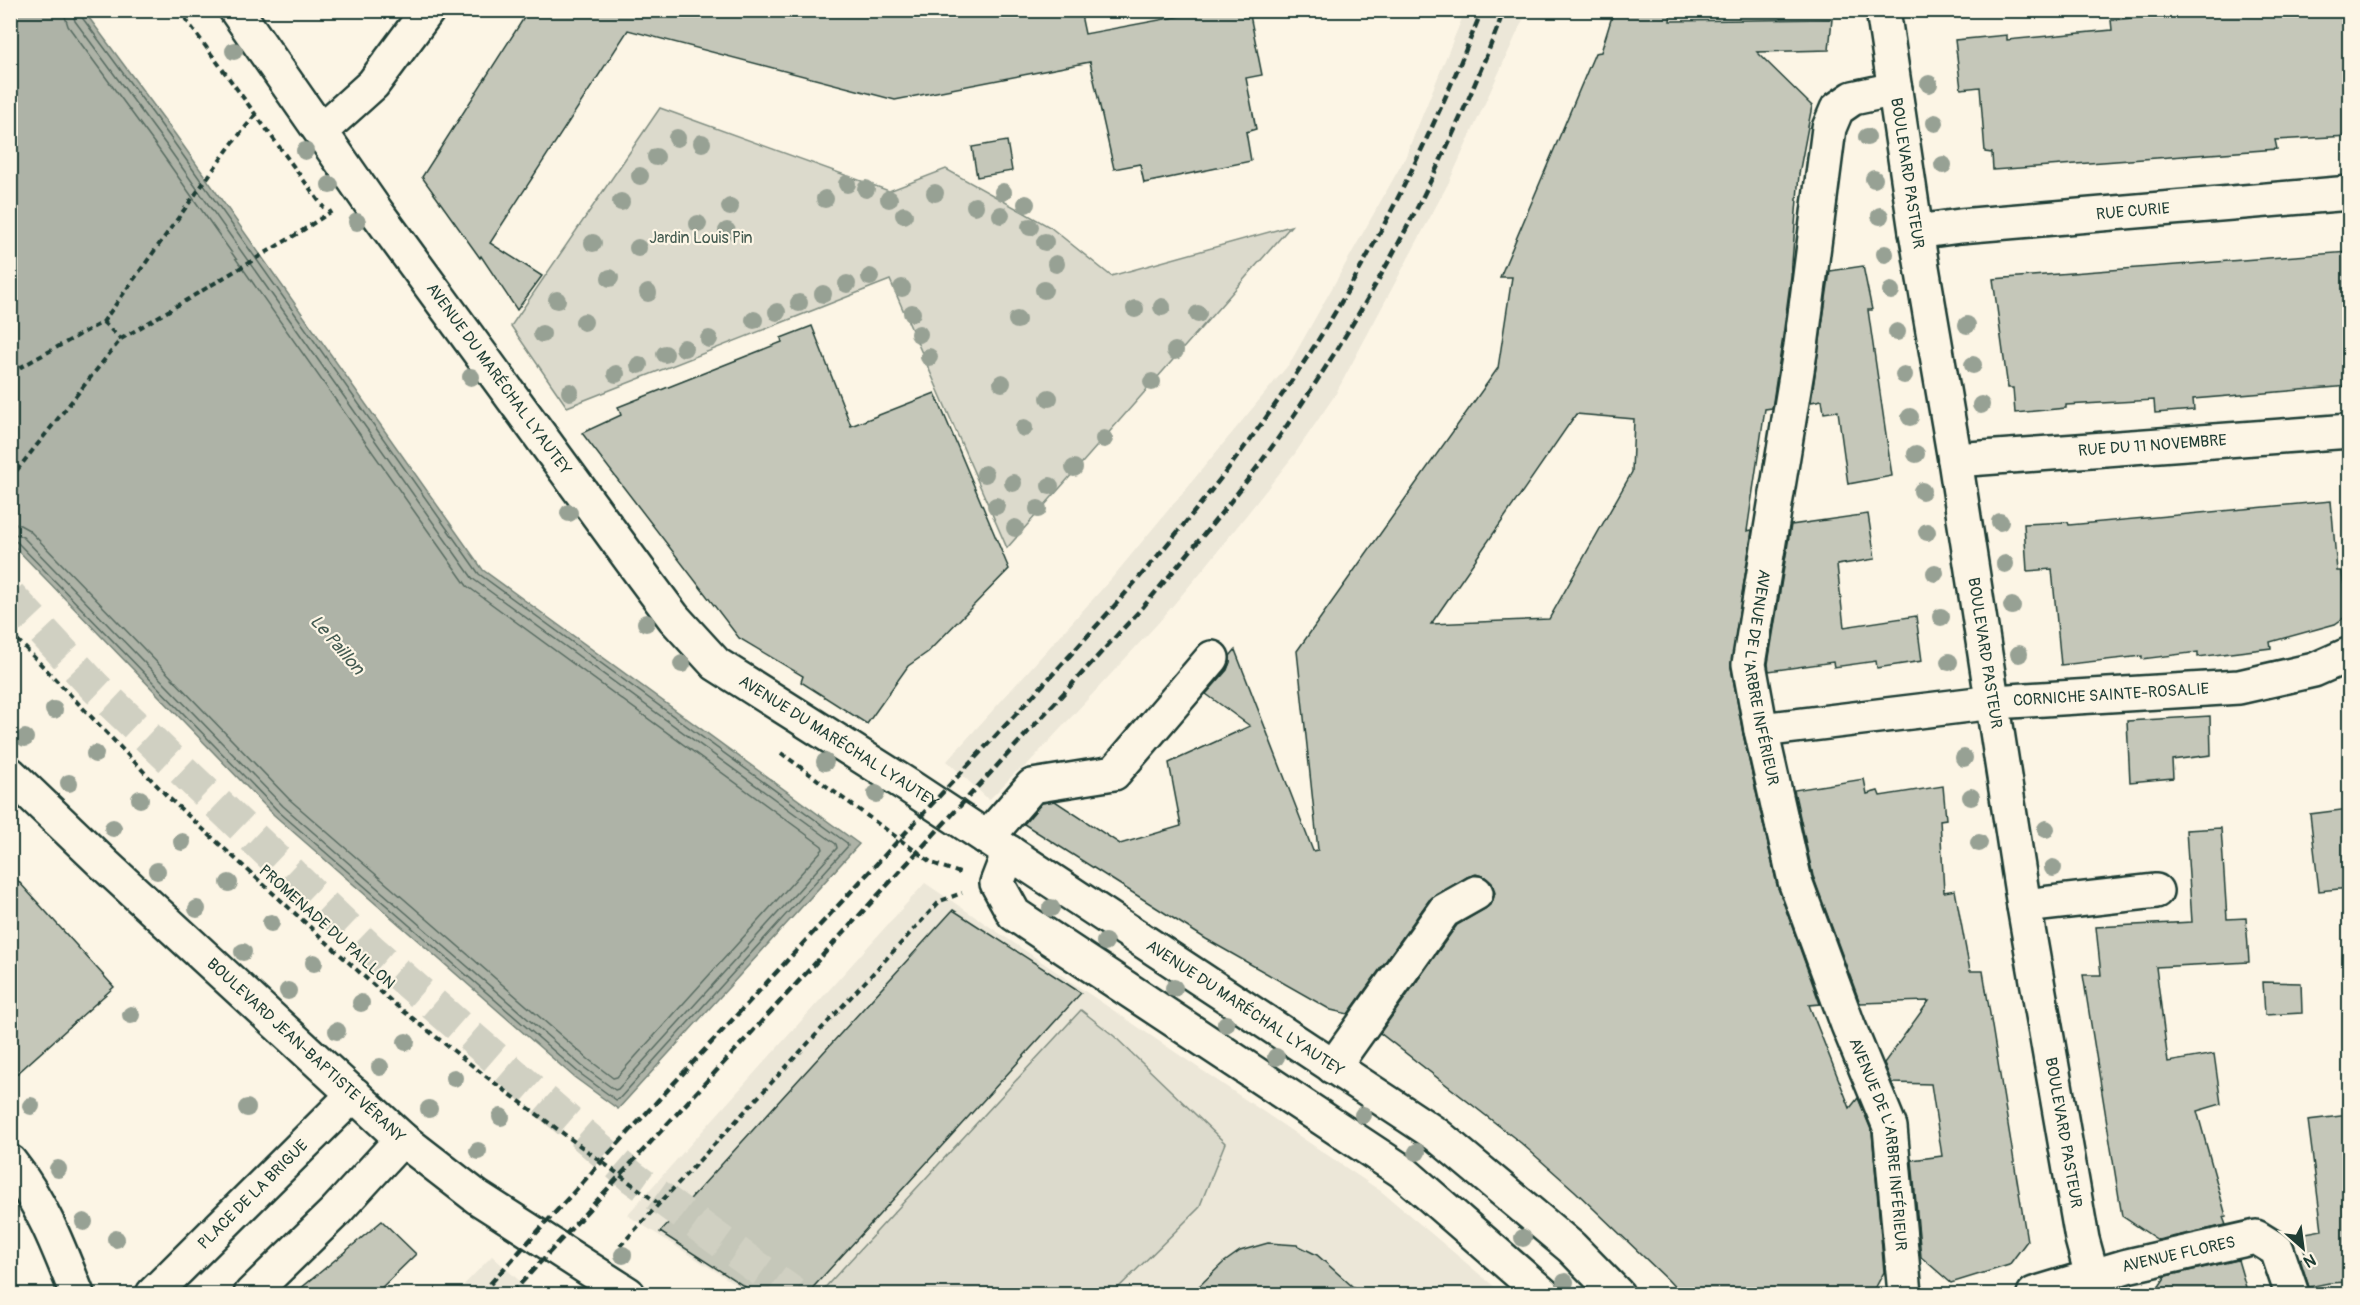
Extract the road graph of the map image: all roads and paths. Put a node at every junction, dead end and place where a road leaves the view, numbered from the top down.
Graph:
1 (236, 10) edge
2 (428, 10) edge
3 (1883, 10) edge
4 (1895, 89) junction
5 (256, 114) dead end
6 (322, 130) junction
7 (2349, 193) edge
8 (328, 213) dead end
9 (1916, 232) junction
10 (104, 322) junction
11 (121, 339) junction
12 (10, 373) edge
13 (2349, 431) edge
14 (1955, 460) junction
15 (10, 479) edge
16 (10, 632) edge
17 (2349, 654) edge
18 (1212, 658) dead end
19 (1994, 702) junction
20 (1761, 730) junction
21 (10, 774) edge
22 (998, 845) junction
23 (997, 883) junction
24 (2156, 891) dead end
25 (1476, 893) dead end
26 (2024, 906) junction
27 (1333, 1067) junction
28 (354, 1094) junction
29 (402, 1139) junction
30 (10, 1162) edge
31 (659, 1204) junction
32 (595, 1273) junction
33 (2095, 1286) edge
34 (77, 1294) edge
35 (153, 1294) edge
36 (251, 1294) edge
37 (628, 1294) edge
38 (1543, 1294) edge
39 (1617, 1294) edge
40 (1905, 1294) edge
41 (2034, 1294) edge
42 (2292, 1294) edge

1 - 6 street, AVENUE DU MARÉCHAL LYAUTEY
2 - 6 street
3 - 4 street, BOULEVARD PASTEUR
4 - 9 street, BOULEVARD PASTEUR
4 - 20 street, AVENUE DE L'ARBRE INFÉRIEUR
5 - 10 path
6 - 22 street, AVENUE DU MARÉCHAL LYAUTEY
7 - 9 street, RUE CURIE
8 - 11 path
9 - 14 street, BOULEVARD PASTEUR
10 - 11 path
10 - 12 path
11 - 15 path
13 - 14 street, RUE DU 11 NOVEMBRE
14 - 19 street, BOULEVARD PASTEUR
16 - 31 path, PROMENADE DU PAILLON
17 - 19 street, CORNICHE SAINTE-ROSALIE
18 - 22 street
19 - 20 street, CORNICHE SAINTE-ROSALIE
19 - 26 street, BOULEVARD PASTEUR
20 - 40 street, AVENUE DE L'ARBRE INFÉRIEUR
21 - 28 street, BOULEVARD JEAN-BAPTISTE VÉRANY
22 - 23 street
22 - 27 street, AVENUE DU MARÉCHAL LYAUTEY
23 - 31 path
23 - 38 street
24 - 26 street
25 - 27 street
26 - 33 street, BOULEVARD PASTEUR
27 - 39 street, AVENUE DU MARÉCHAL LYAUTEY
28 - 29 street, BOULEVARD JEAN-BAPTISTE VÉRANY
28 - 35 street, PLACE DE LA BRIGUE
29 - 32 street, BOULEVARD JEAN-BAPTISTE VÉRANY
29 - 36 street
30 - 34 street
31 - 32 path
32 - 37 street, BOULEVARD JEAN-BAPTISTE VÉRANY
33 - 41 street, AVENUE FLORES
33 - 42 street, AVENUE FLORES

